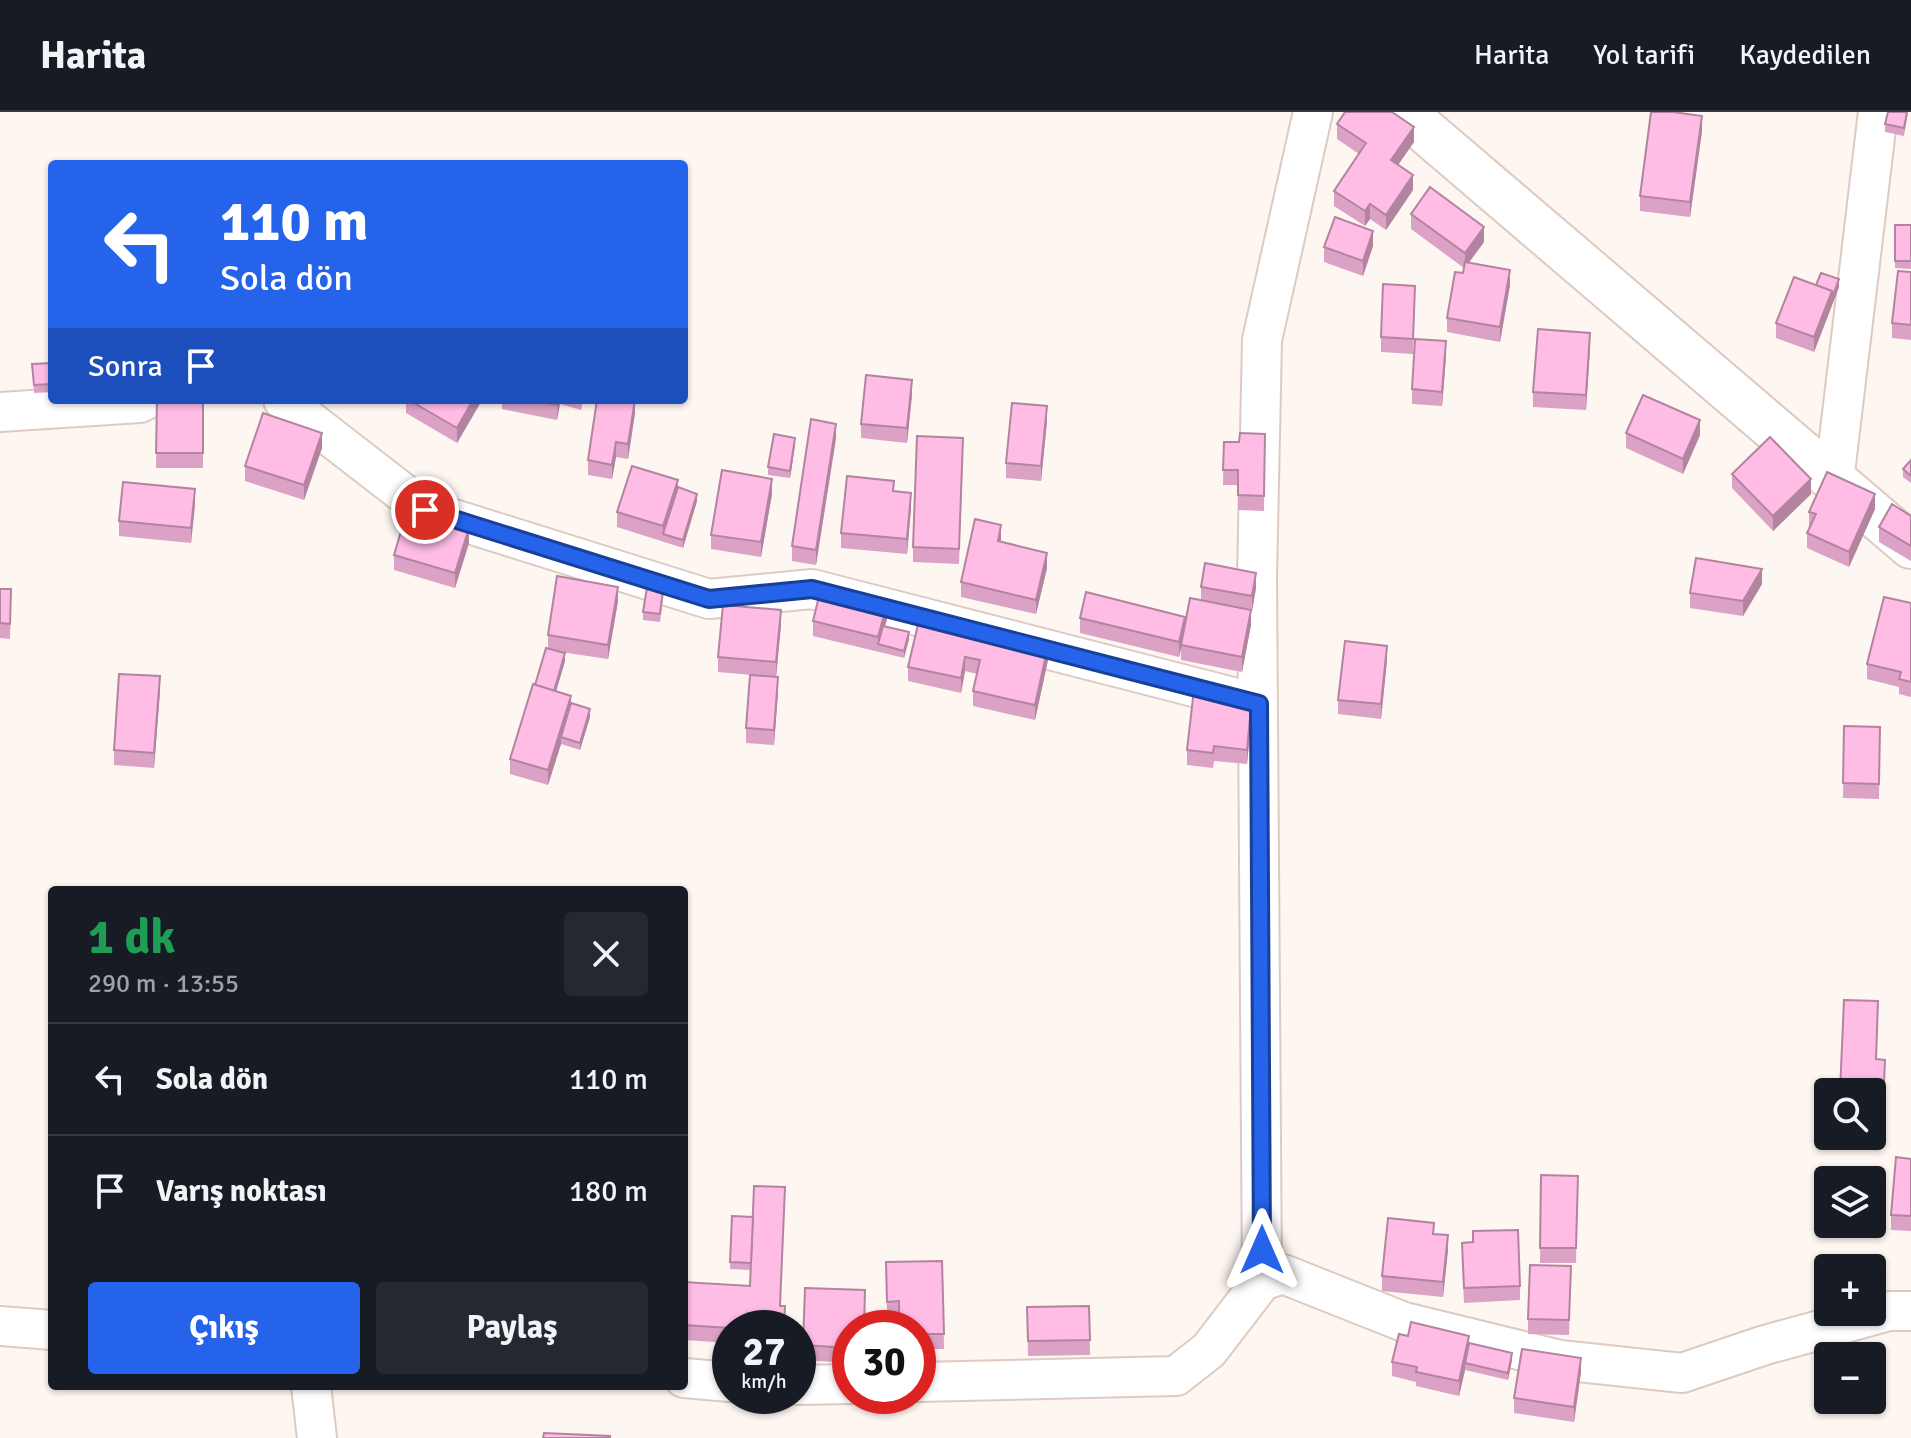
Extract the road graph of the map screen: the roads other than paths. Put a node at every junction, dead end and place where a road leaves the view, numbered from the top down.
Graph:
1 (1313, 112) edge
2 (1403, 112) edge
3 (1878, 112) edge
4 (124, 404) edge
5 (288, 404) edge
6 (0, 412) edge
7 (1834, 481) junction
8 (1911, 546) edge
9 (1259, 704) junction
10 (1262, 1281) junction
11 (1911, 1311) edge
12 (0, 1326) edge
13 (48, 1330) edge
14 (688, 1378) edge
15 (712, 1380) edge
16 (936, 1382) edge
17 (311, 1390) edge
18 (317, 1438) edge

1 - 9 street
2 - 7 street
3 - 7 street
4 - 6 street
5 - 9 street
7 - 8 street
9 - 10 street
10 - 11 street
10 - 16 street
12 - 13 street
14 - 15 street
17 - 18 street

